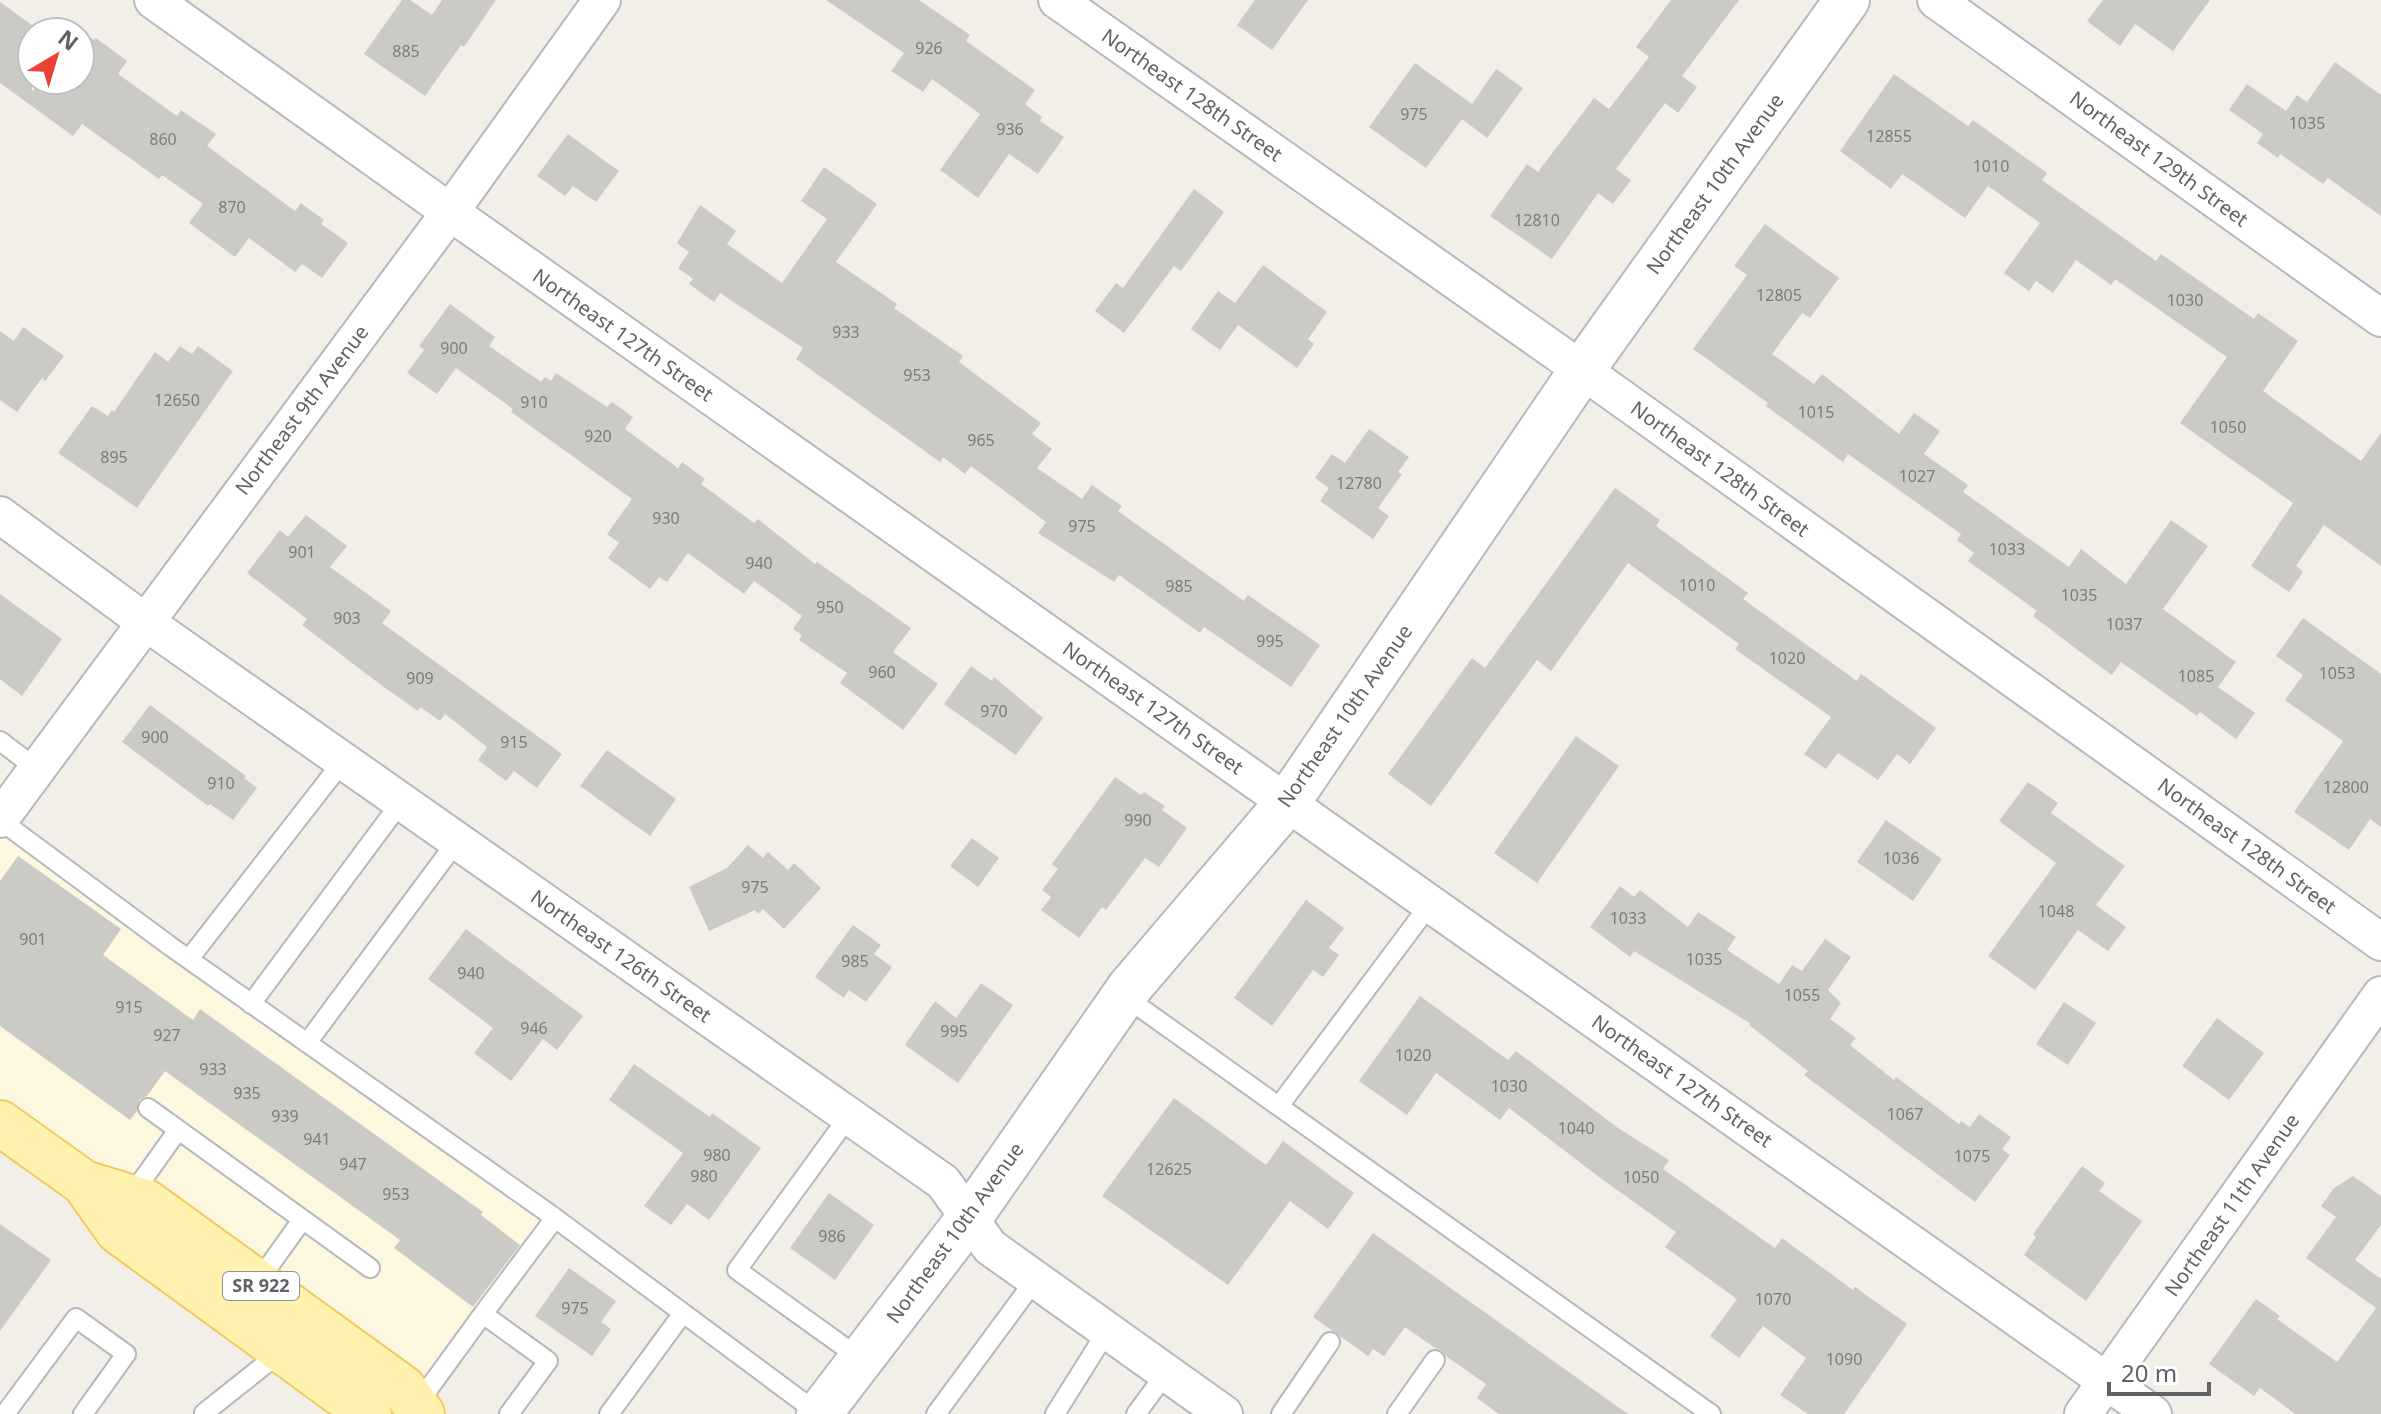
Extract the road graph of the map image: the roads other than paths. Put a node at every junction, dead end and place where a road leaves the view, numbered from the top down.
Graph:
1 (153, 0) edge
2 (602, 0) edge
3 (1057, 0) edge
4 (1847, 0) edge
5 (1936, 0) edge
6 (450, 212) junction
7 (2381, 318) edge
8 (1582, 370) junction
9 (0, 515) edge
10 (144, 621) junction
11 (0, 741) edge
12 (343, 761) junction
13 (37, 769) junction
14 (401, 802) junction
15 (1287, 803) junction
16 (0, 819) edge
17 (457, 841) junction
18 (1430, 904) junction
19 (2381, 942) edge
20 (189, 959) junction
21 (2381, 995) edge
22 (1124, 996) junction
23 (251, 1004) junction
24 (307, 1043) junction
25 (1279, 1106) junction
26 (148, 1108) dead end
27 (849, 1116) junction
28 (0, 1123) edge
29 (178, 1130) junction
30 (84, 1183) junction
31 (131, 1196) junction
32 (970, 1217) junction
33 (555, 1218) junction
34 (302, 1220) junction
35 (370, 1268) dead end
36 (1035, 1280) junction
37 (257, 1283) junction
38 (683, 1313) junction
39 (483, 1314) junction
40 (1107, 1331) junction
41 (1330, 1342) dead end
42 (282, 1351) junction
43 (861, 1359) junction
44 (1435, 1360) dead end
45 (1166, 1373) junction
46 (2107, 1381) junction
47 (356, 1410) edge
48 (419, 1410) edge
49 (1063, 1411) edge
50 (204, 1413) edge
51 (5, 1414) edge
52 (83, 1414) edge
53 (509, 1414) edge
54 (609, 1414) edge
55 (819, 1414) edge
56 (936, 1414) edge
57 (1136, 1414) edge
58 (1224, 1414) edge
59 (1281, 1414) edge
60 (1397, 1414) edge
61 (1711, 1414) edge
62 (2083, 1414) edge
63 (2153, 1414) edge

1 - 6 street, Northeast 127th Street
2 - 6 street, Northeast 9th Avenue
3 - 8 street, Northeast 128th Street
4 - 8 street, Northeast 10th Avenue
5 - 7 street, Northeast 129th Street
6 - 10 street, Northeast 9th Avenue
6 - 15 street, Northeast 127th Street
8 - 15 street, Northeast 10th Avenue
8 - 19 street, Northeast 128th Street
9 - 10 street, Northeast 126th Street
10 - 12 street, Northeast 126th Street
10 - 13 street, Northeast 9th Avenue
11 - 13 lane
12 - 14 street, Northeast 126th Street
12 - 20 lane
13 - 16 street, Northeast 9th Avenue
14 - 17 street, Northeast 126th Street
14 - 23 lane
15 - 18 street, Northeast 127th Street
15 - 22 street, Northeast 10th Avenue
16 - 20 lane
17 - 24 lane
17 - 27 street, Northeast 126th Street
18 - 25 lane
18 - 46 street, Northeast 127th Street
20 - 23 lane
21 - 46 street, Northeast 11th Avenue
22 - 25 lane
22 - 32 street, Northeast 10th Avenue
23 - 24 lane
24 - 33 lane
25 - 61 lane
26 - 29 lane
27 - 32 street, Northeast 126th Street
27 - 43 lane
28 - 30 main road, SR 922
29 - 31 lane
29 - 34 lane
30 - 31 main road, SR 922
30 - 42 main road, SR 922
31 - 37 main road, SR 922
32 - 36 street, Northeast 126th Street
32 - 43 street, Northeast 10th Avenue
33 - 38 lane
33 - 39 lane
34 - 35 lane
34 - 37 lane
36 - 40 street, Northeast 126th Street
36 - 56 lane
37 - 48 main road, SR 922
38 - 54 lane
38 - 55 lane
39 - 48 lane
39 - 53 lane
40 - 45 street, Northeast 126th Street
40 - 49 lane
41 - 59 lane
42 - 47 main road, SR 922
42 - 50 lane
43 - 55 street, Northeast 10th Avenue
44 - 60 lane
45 - 57 lane
45 - 58 street, Northeast 126th Street
46 - 62 street, Northeast 11th Avenue
46 - 63 street, Northeast 127th Street
51 - 52 lane

